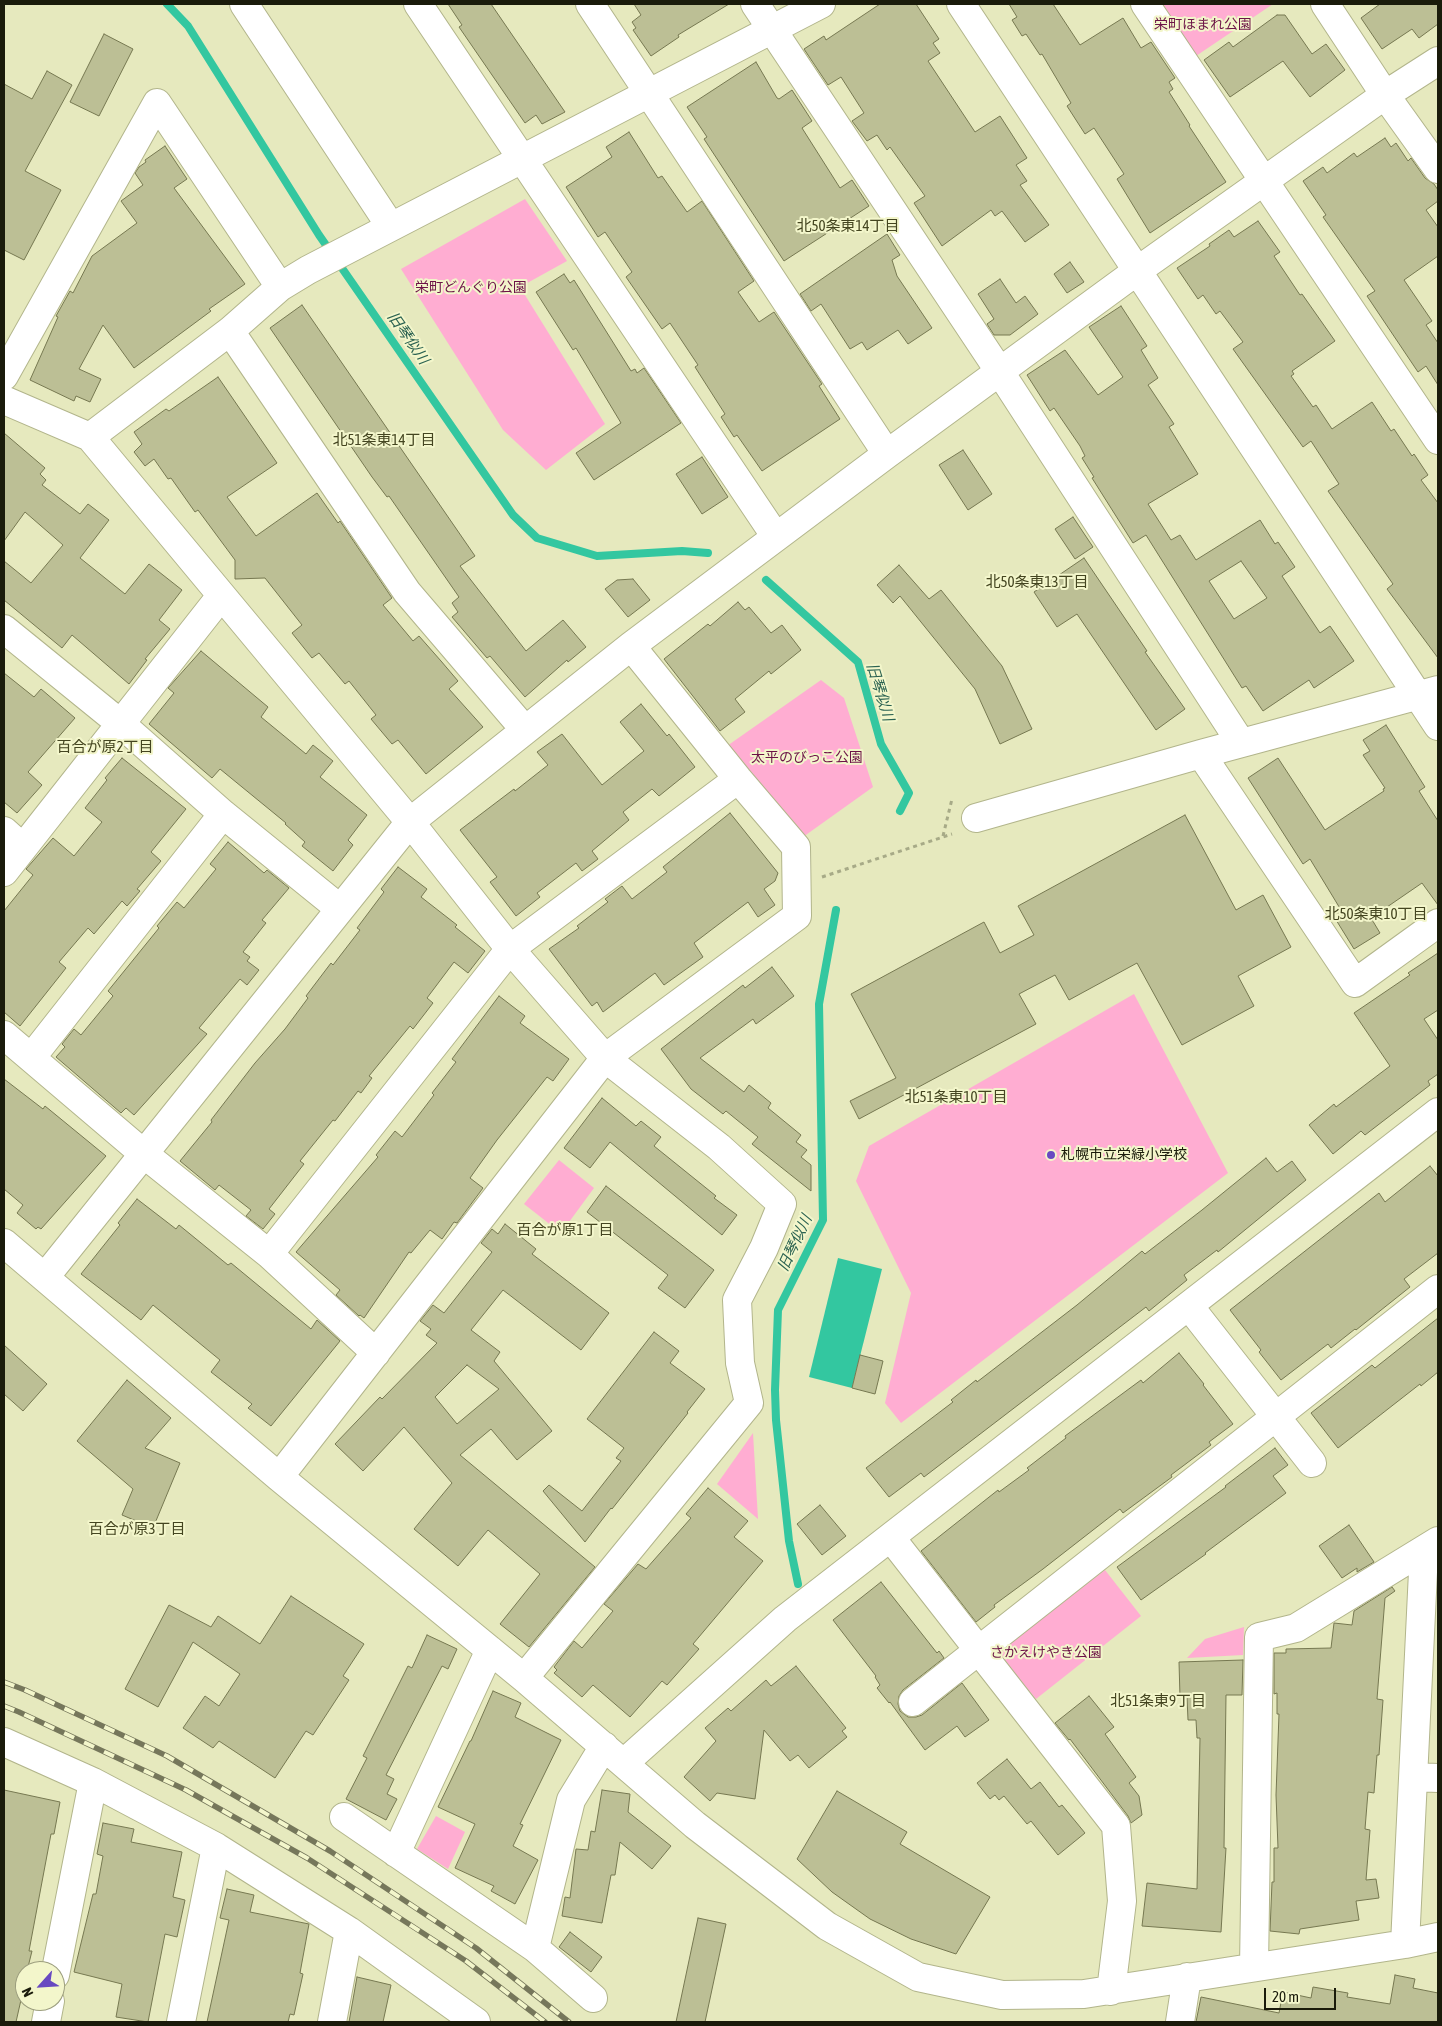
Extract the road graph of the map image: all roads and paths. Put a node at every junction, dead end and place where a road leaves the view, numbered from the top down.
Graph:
1 (244, 4) edge
2 (418, 4) edge
3 (590, 4) edge
4 (755, 4) edge
5 (821, 4) edge
6 (961, 4) edge
7 (1145, 4) edge
8 (1325, 4) edge
9 (772, 29) junction
10 (1438, 61) edge
11 (648, 93) junction
12 (1386, 95) junction
13 (523, 158) junction
14 (1438, 169) edge
15 (1265, 181) junction
16 (391, 227) junction
17 (1137, 271) junction
18 (280, 287) junction
19 (230, 331) junction
20 (1000, 372) junction
21 (4, 376) edge
22 (4, 400) edge
23 (90, 437) junction
24 (1438, 440) edge
25 (887, 454) junction
26 (776, 537) junction
27 (221, 596) junction
28 (4, 629) edge
29 (631, 646) junction
30 (1428, 693) edge
31 (121, 724) junction
32 (1438, 726) edge
33 (525, 730) junction
34 (1241, 743) junction
35 (1201, 754) junction
36 (738, 779) junction
37 (952, 799) dead end
38 (223, 814) junction
39 (976, 818) dead end
40 (410, 822) junction
41 (952, 834) dead end
42 (942, 837) junction
43 (13, 839) edge
44 (4, 872) edge
45 (798, 886) junction
46 (339, 908) junction
47 (1438, 923) edge
48 (510, 949) junction
49 (4, 1035) edge
50 (31, 1058) junction
51 (605, 1058) junction
52 (1436, 1119) edge
53 (144, 1154) junction
54 (4, 1243) edge
55 (269, 1254) junction
56 (45, 1277) junction
57 (1438, 1289) edge
58 (1190, 1306) junction
59 (376, 1353) junction
60 (1276, 1416) junction
61 (1312, 1463) dead end
62 (279, 1477) junction
63 (891, 1538) junction
64 (1431, 1546) edge
65 (490, 1650) junction
66 (978, 1650) junction
67 (524, 1678) junction
68 (913, 1702) dead end
69 (4, 1742) edge
70 (614, 1754) junction
71 (1426, 1778) edge
72 (93, 1782) junction
73 (344, 1817) dead end
74 (216, 1847) junction
75 (396, 1853) junction
76 (349, 1931) junction
77 (1438, 1937) edge
78 (1405, 1944) junction
79 (535, 1948) junction
80 (58, 1961) edge
81 (1254, 1967) junction
82 (1188, 1977) junction
83 (1111, 1991) junction
84 (593, 1998) dead end
85 (181, 2022) edge
86 (332, 2022) edge
87 (476, 2022) edge
88 (1180, 2022) edge

1 - 16 street
2 - 13 street
3 - 11 street
4 - 9 street
5 - 9 street
6 - 17 street
7 - 15 street
8 - 12 street
9 - 11 street
9 - 20 street
10 - 12 street
11 - 13 street
11 - 25 street
12 - 14 street
12 - 15 street
13 - 16 street
13 - 26 street
15 - 17 street
15 - 24 street
16 - 18 street
17 - 20 street
17 - 30 street
18 - 19 street
18 - 21 street
19 - 23 street
19 - 33 street
20 - 25 street
20 - 34 street
22 - 23 street
23 - 27 street
25 - 26 street
26 - 29 street
27 - 31 street
27 - 40 street
28 - 31 street
29 - 33 street
29 - 36 street
30 - 32 street
30 - 34 street
31 - 38 street
31 - 43 street
33 - 40 street
34 - 35 street
35 - 39 street
35 - 47 street
36 - 45 street
36 - 48 street
37 - 42 path
38 - 46 street
38 - 50 street
40 - 46 street
40 - 48 street
41 - 42 path
42 - 45 path
43 - 44 street
45 - 51 street
46 - 53 street
48 - 51 street
48 - 55 street
49 - 50 street
50 - 53 street
51 - 59 street
51 - 67 street
52 - 58 street
53 - 55 street
53 - 56 street
54 - 56 street
55 - 59 street
56 - 62 street
57 - 60 street
58 - 60 street
58 - 63 street
59 - 62 street
60 - 61 street
60 - 66 street
62 - 65 street
63 - 66 street
63 - 70 street
64 - 71 street
64 - 81 street
65 - 67 street
65 - 75 street
66 - 68 street
66 - 83 street
67 - 70 street
69 - 72 street
70 - 79 street
70 - 83 street
71 - 78 street
72 - 74 street
72 - 80 street
73 - 75 street
74 - 76 street
74 - 85 street
75 - 79 street
76 - 86 street
76 - 87 street
77 - 78 street
78 - 81 street
79 - 84 street
81 - 82 street
82 - 83 street
82 - 88 street

